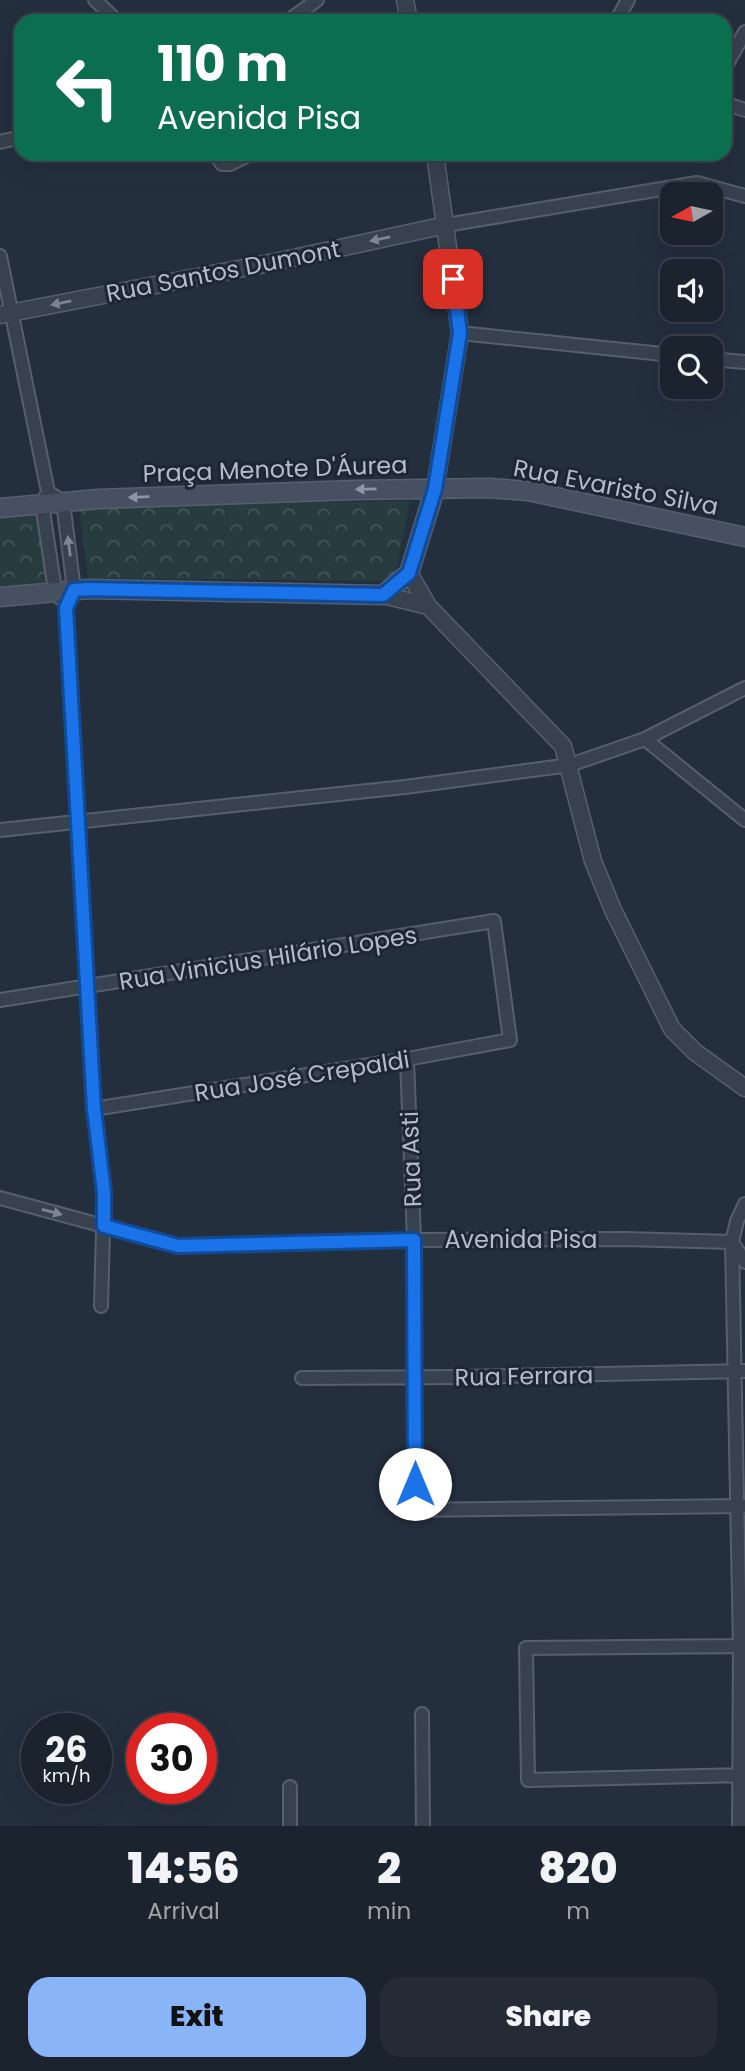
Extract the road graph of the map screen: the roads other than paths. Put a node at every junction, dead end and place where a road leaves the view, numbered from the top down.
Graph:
1 (95, 0) edge
2 (317, 0) edge
3 (110, 14) edge
4 (298, 14) edge
5 (745, 32) edge
6 (732, 55) edge
7 (220, 161) edge
8 (236, 161) edge
9 (436, 161) edge
10 (745, 196) edge
11 (446, 225) junction
12 (0, 256) edge
13 (7, 314) edge
14 (460, 333) junction
15 (660, 354) edge
16 (723, 360) edge
17 (745, 362) edge
18 (435, 489) junction
19 (51, 499) junction
20 (0, 508) edge
21 (745, 537) edge
22 (409, 573) junction
23 (65, 590) junction
24 (383, 595) junction
25 (0, 597) edge
26 (428, 606) junction
27 (745, 688) edge
28 (645, 739) junction
29 (570, 765) junction
30 (745, 820) edge
31 (77, 821) junction
32 (0, 830) edge
33 (87, 987) junction
34 (0, 1000) edge
35 (510, 1040) joint
36 (407, 1059) junction
37 (745, 1088) edge
38 (94, 1109) junction
39 (0, 1198) edge
40 (745, 1204) edge
41 (104, 1226) junction
42 (414, 1240) junction
43 (732, 1242) junction
44 (745, 1262) edge
45 (101, 1306) dead end
46 (740, 1371) edge
47 (302, 1377) dead end
48 (415, 1377) junction
49 (741, 1506) edge
50 (742, 1646) edge
51 (422, 1714) dead end
52 (742, 1775) edge
53 (290, 1787) dead end
54 (290, 1826) edge
55 (423, 1826) edge
56 (739, 1826) edge

1 - 3 street
2 - 4 street
5 - 6 street
7 - 8 street
9 - 11 street
10 - 11 street
11 -> 13 street, Rua Santos Dumont
11 - 14 street
12 - 13 street
13 - 19 street
14 - 15 street
14 - 18 street
16 - 17 street
18 -> 19 main road, Praça Menote D'Áurea
18 - 21 main road, Rua Evaristo Silva
18 - 22 main road, Praça Menote D'Áurea
19 - 20 main road, Praça Menote D'Áurea
23 -> 19 street
19 - 23 street
22 - 24 main road
22 - 26 street
23 - 24 main road
23 - 25 main road
23 - 31 street
24 - 26 street
26 - 29 street
27 - 28 street
28 - 29 street
28 - 30 street
29 - 31 street
29 - 37 street
31 - 32 street
31 - 33 street
33 - 34 street, Rua Vinicius Hilário Lopes
33 - 35 street, Rua Vinicius Hilário Lopes
33 - 38 street
35 - 36 street, Rua José Crepaldi
36 - 38 street, Rua José Crepaldi
36 - 42 street, Rua Asti
38 - 41 street
39 -> 41 street, Avenida Pisa
40 - 43 street
41 - 42 street, Avenida Pisa
41 - 45 street
42 - 43 street, Avenida Pisa
42 - 48 street, Rua Asti
43 - 44 street
43 - 46 street
46 - 48 street, Rua Ferrara
46 - 49 street
47 - 48 street, Rua Ferrara
48 - 49 street, Rua Asti
49 - 50 street
50 - 52 street
50 - 52 street
51 - 55 street
52 - 56 street
53 - 54 street

